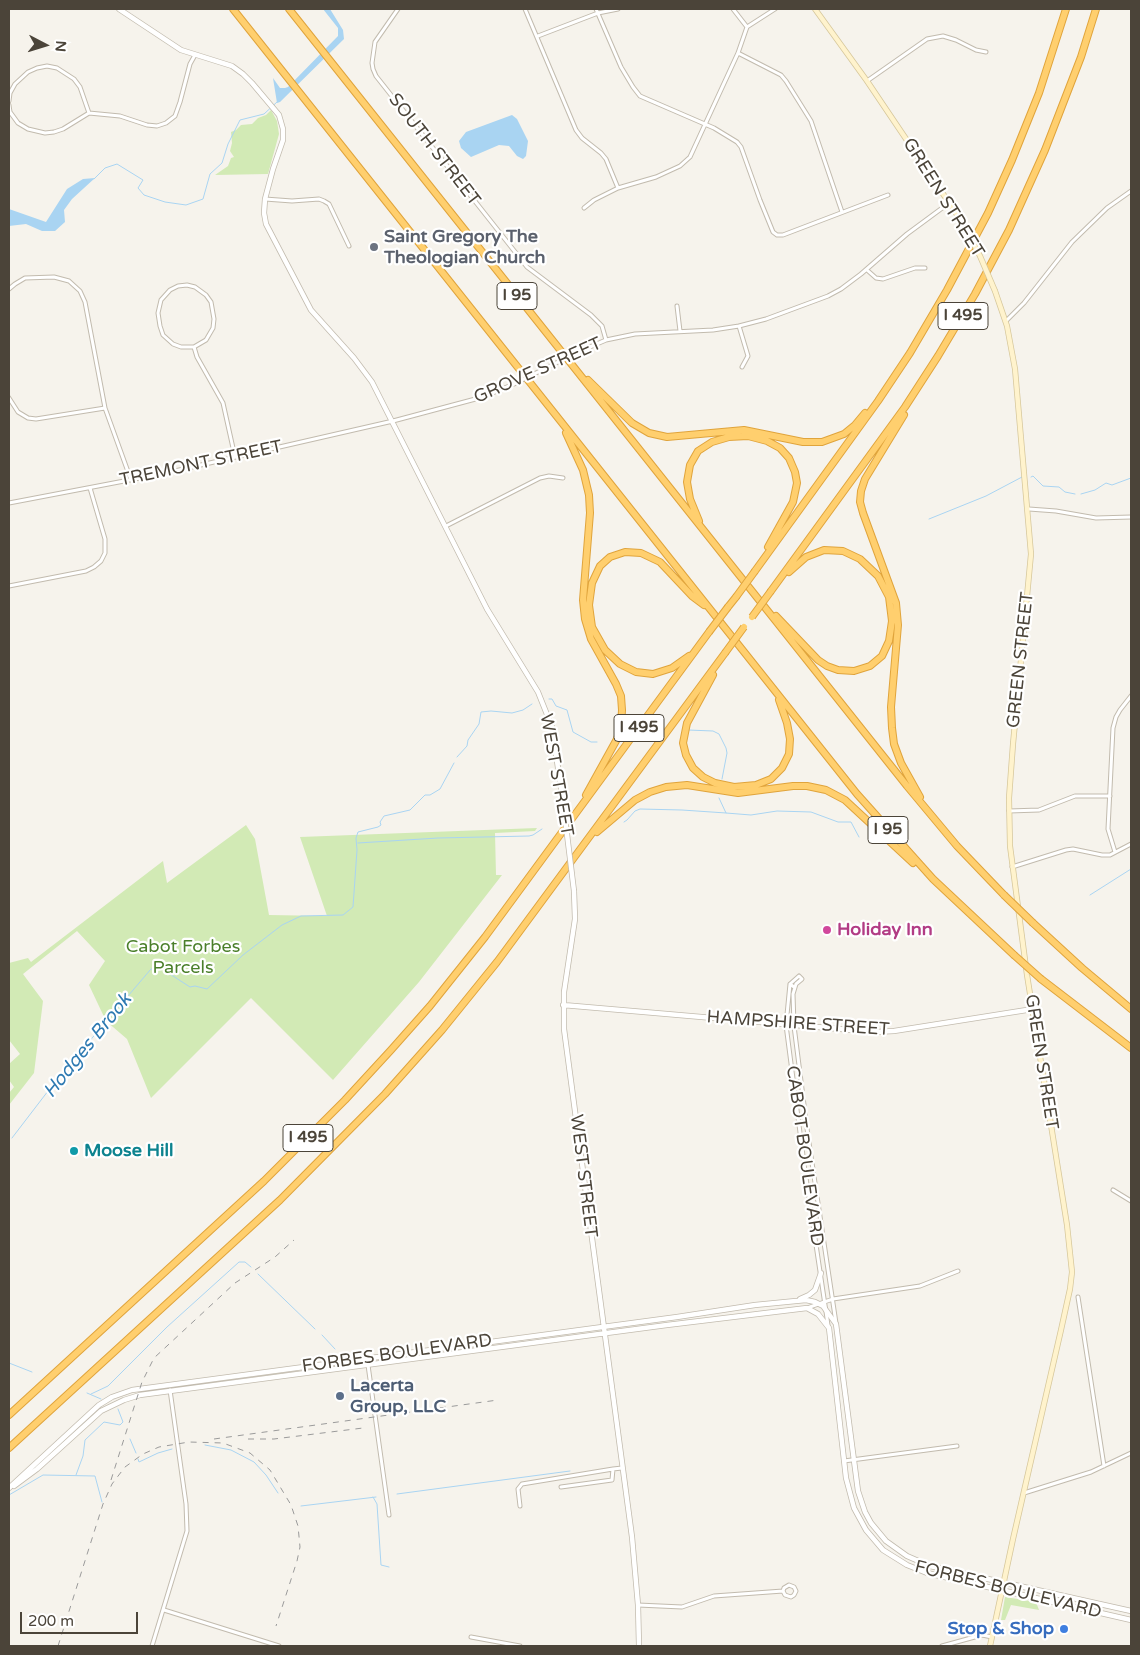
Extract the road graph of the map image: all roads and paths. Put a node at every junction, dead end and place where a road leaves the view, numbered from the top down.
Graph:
1 (119, 9) edge
2 (233, 9) edge
3 (289, 9) edge
4 (398, 9) edge
5 (525, 9) edge
6 (618, 9) edge
7 (733, 9) edge
8 (775, 9) edge
9 (815, 9) edge
10 (1066, 9) edge
11 (1096, 9) edge
12 (597, 11) edge
13 (747, 27) junction
14 (538, 36) junction
15 (986, 52) dead end
16 (738, 53) junction
17 (195, 55) junction
18 (867, 81) junction
19 (9, 101) edge
20 (9, 105) edge
21 (88, 113) junction
22 (706, 124) junction
23 (618, 188) junction
24 (1131, 191) edge
25 (888, 196) dead end
26 (265, 199) junction
27 (950, 203) junction
28 (584, 208) dead end
29 (842, 212) junction
30 (349, 246) dead end
31 (925, 268) dead end
32 (867, 270) junction
33 (9, 289) edge
34 (677, 306) dead end
35 (1005, 321) junction
36 (739, 326) junction
37 (680, 331) junction
38 (606, 340) junction
39 (194, 347) junction
40 (572, 364) junction
41 (742, 367) dead end
42 (930, 369) junction
43 (894, 377) junction
44 (9, 398) edge
45 (105, 408) junction
46 (560, 421) junction
47 (393, 422) junction
48 (235, 457) junction
49 (563, 478) dead end
50 (131, 480) junction
51 (90, 488) junction
52 (9, 503) edge
53 (1029, 509) junction
54 (1131, 516) edge
55 (446, 526) junction
56 (703, 530) junction
57 (755, 571) junction
58 (9, 586) edge
59 (771, 591) junction
60 (763, 605) junction
61 (713, 612) junction
62 (709, 632) junction
63 (725, 652) junction
64 (775, 692) junction
65 (1131, 696) edge
66 (1110, 796) junction
67 (1009, 811) junction
68 (569, 824) junction
69 (948, 835) junction
70 (587, 841) junction
71 (1131, 844) edge
72 (1115, 852) junction
73 (1012, 867) junction
74 (934, 879) junction
75 (790, 984) junction
76 (794, 987) junction
77 (563, 1005) junction
78 (1033, 1009) junction
79 (1131, 1009) edge
80 (786, 1025) junction
81 (794, 1026) junction
82 (1131, 1048) edge
83 (1113, 1190) dead end
84 (1131, 1201) edge
85 (958, 1271) dead end
86 (821, 1273) junction
87 (1078, 1297) dead end
88 (833, 1299) junction
89 (795, 1300) junction
90 (825, 1301) junction
91 (819, 1304) junction
92 (807, 1308) junction
93 (826, 1310) junction
94 (836, 1324) junction
95 (603, 1327) junction
96 (829, 1328) junction
97 (604, 1333) junction
98 (368, 1358) junction
99 (368, 1365) junction
100 (169, 1384) junction
101 (138, 1388) junction
102 (170, 1391) junction
103 (140, 1395) junction
104 (9, 1415) edge
105 (957, 1446) dead end
106 (9, 1448) edge
107 (1131, 1453) edge
108 (853, 1460) junction
109 (844, 1461) junction
110 (1104, 1466) junction
111 (622, 1468) junction
112 (613, 1469) junction
113 (561, 1487) dead end
114 (9, 1489) edge
115 (1023, 1493) junction
116 (520, 1506) dead end
117 (389, 1515) dead end
118 (1003, 1582) junction
119 (1002, 1590) junction
120 (783, 1591) dead end
121 (638, 1605) junction
122 (164, 1610) junction
123 (1131, 1611) edge
124 (1131, 1620) edge
125 (992, 1637) junction
126 (471, 1638) dead end
127 (152, 1646) edge
128 (278, 1646) edge
129 (520, 1646) edge
130 (639, 1646) edge
131 (942, 1646) edge
132 (990, 1646) edge

1 - 17 street, WEST STREET
2 - 46 highway, I 95
3 - 40 highway, I 95
4 - 38 street, SOUTH STREET
5 - 14 street
6 - 12 street
7 - 13 street
8 - 13 street
9 - 18 main road, GREEN STREET
10 - 43 highway, I 495
11 - 42 highway, I 495
12 - 14 street
12 - 22 street
13 - 16 street
14 - 23 street
15 - 18 street
16 - 22 street
16 - 29 street
17 - 21 street
17 - 26 street, WEST STREET
18 - 27 main road, GREEN STREET
19 - 21 street
20 - 21 street
22 - 23 street
22 - 29 street
23 - 28 street
24 - 35 street
25 - 29 street
26 - 30 street
26 - 47 street, WEST STREET
27 - 32 street, GROVE STREET
27 - 35 main road, GREEN STREET, bridge
31 - 32 street
32 - 36 street, GROVE STREET
33 - 45 street
34 - 37 street
35 - 53 main road, GREEN STREET
36 - 37 street, GROVE STREET
36 - 41 street
37 - 38 street, GROVE STREET
38 - 47 street, GROVE STREET, bridge
39 - 39 street
39 - 48 street
40 - 43 highway
40 - 56 highway, I 95
42 - 59 highway, I 495
42 - 69 highway
43 - 57 highway, I 495
44 - 45 street
45 - 50 street
46 - 61 highway, I 95
46 - 68 highway
47 - 48 street, TREMONT STREET
47 - 55 street, WEST STREET
48 - 50 street, TREMONT STREET
49 - 55 street
50 - 51 street, TREMONT STREET
51 - 52 street, TREMONT STREET
51 - 58 street
53 - 54 street
53 - 67 main road, GREEN STREET
55 - 77 street, WEST STREET, bridge
56 - 57 highway
56 - 60 highway, I 95
57 - 62 highway, I 495, bridge
59 - 60 highway
59 - 63 highway, I 495, bridge
60 - 69 highway, I 95
61 - 62 highway
61 - 64 highway, I 95
62 - 68 highway, I 495
63 - 64 highway
63 - 70 highway, I 495
64 - 74 highway, I 95
65 - 66 street
66 - 67 street
66 - 72 street
67 - 73 main road, GREEN STREET
68 - 104 highway, I 495
69 - 79 highway, I 95, bridge
70 - 74 highway
70 - 106 highway, I 495
71 - 72 street
72 - 73 street
73 - 78 main road, GREEN STREET
74 - 82 highway, I 95, bridge
75 - 76 street
75 - 76 street, CABOT BOULEVARD
75 - 80 street, CABOT BOULEVARD
76 - 81 street, CABOT BOULEVARD
77 - 80 street, HAMPSHIRE STREET
77 - 95 street, WEST STREET
78 - 81 street, HAMPSHIRE STREET
78 - 115 main road, GREEN STREET
80 - 81 street, HAMPSHIRE STREET
80 - 86 street, CABOT BOULEVARD
81 - 88 street, CABOT BOULEVARD
83 - 84 street
85 - 88 street
86 - 89 street
86 - 90 street, CABOT BOULEVARD
87 - 110 street
88 - 90 street
88 - 94 street, CABOT BOULEVARD
89 - 91 street, FORBES BOULEVARD
89 - 95 street, FORBES BOULEVARD
90 - 91 street
90 - 93 street, CABOT BOULEVARD
91 - 92 street, FORBES BOULEVARD
91 - 93 street, FORBES BOULEVARD
92 - 96 street
92 - 97 street, FORBES BOULEVARD
93 - 94 street, FORBES BOULEVARD
93 - 96 street, CABOT BOULEVARD
94 - 108 street, FORBES BOULEVARD
95 - 97 street, WEST STREET
95 - 98 street, FORBES BOULEVARD
96 - 109 street, FORBES BOULEVARD
97 - 99 street, FORBES BOULEVARD
97 - 111 street, WEST STREET
98 - 99 street
98 - 100 street, FORBES BOULEVARD
99 - 102 street, FORBES BOULEVARD
99 - 117 street
100 - 101 street, FORBES BOULEVARD
100 - 102 street
101 - 103 street
101 - 114 street, FORBES BOULEVARD
102 - 103 street, FORBES BOULEVARD
102 - 122 street
103 - 114 street, FORBES BOULEVARD
105 - 108 street
107 - 110 street
108 - 109 street
108 - 118 street, FORBES BOULEVARD
109 - 119 street, FORBES BOULEVARD
110 - 115 street
111 - 112 street
111 - 121 street, WEST STREET
112 - 113 street
112 - 116 street
115 - 118 main road, GREEN STREET
118 - 119 main road, GREEN STREET
118 - 123 street, FORBES BOULEVARD
119 - 124 street, FORBES BOULEVARD
119 - 125 main road, GREEN STREET
120 - 121 street
121 - 130 street, WEST STREET
122 - 127 street
122 - 128 street
125 - 131 street
125 - 132 main road, GREEN STREET
126 - 129 street

